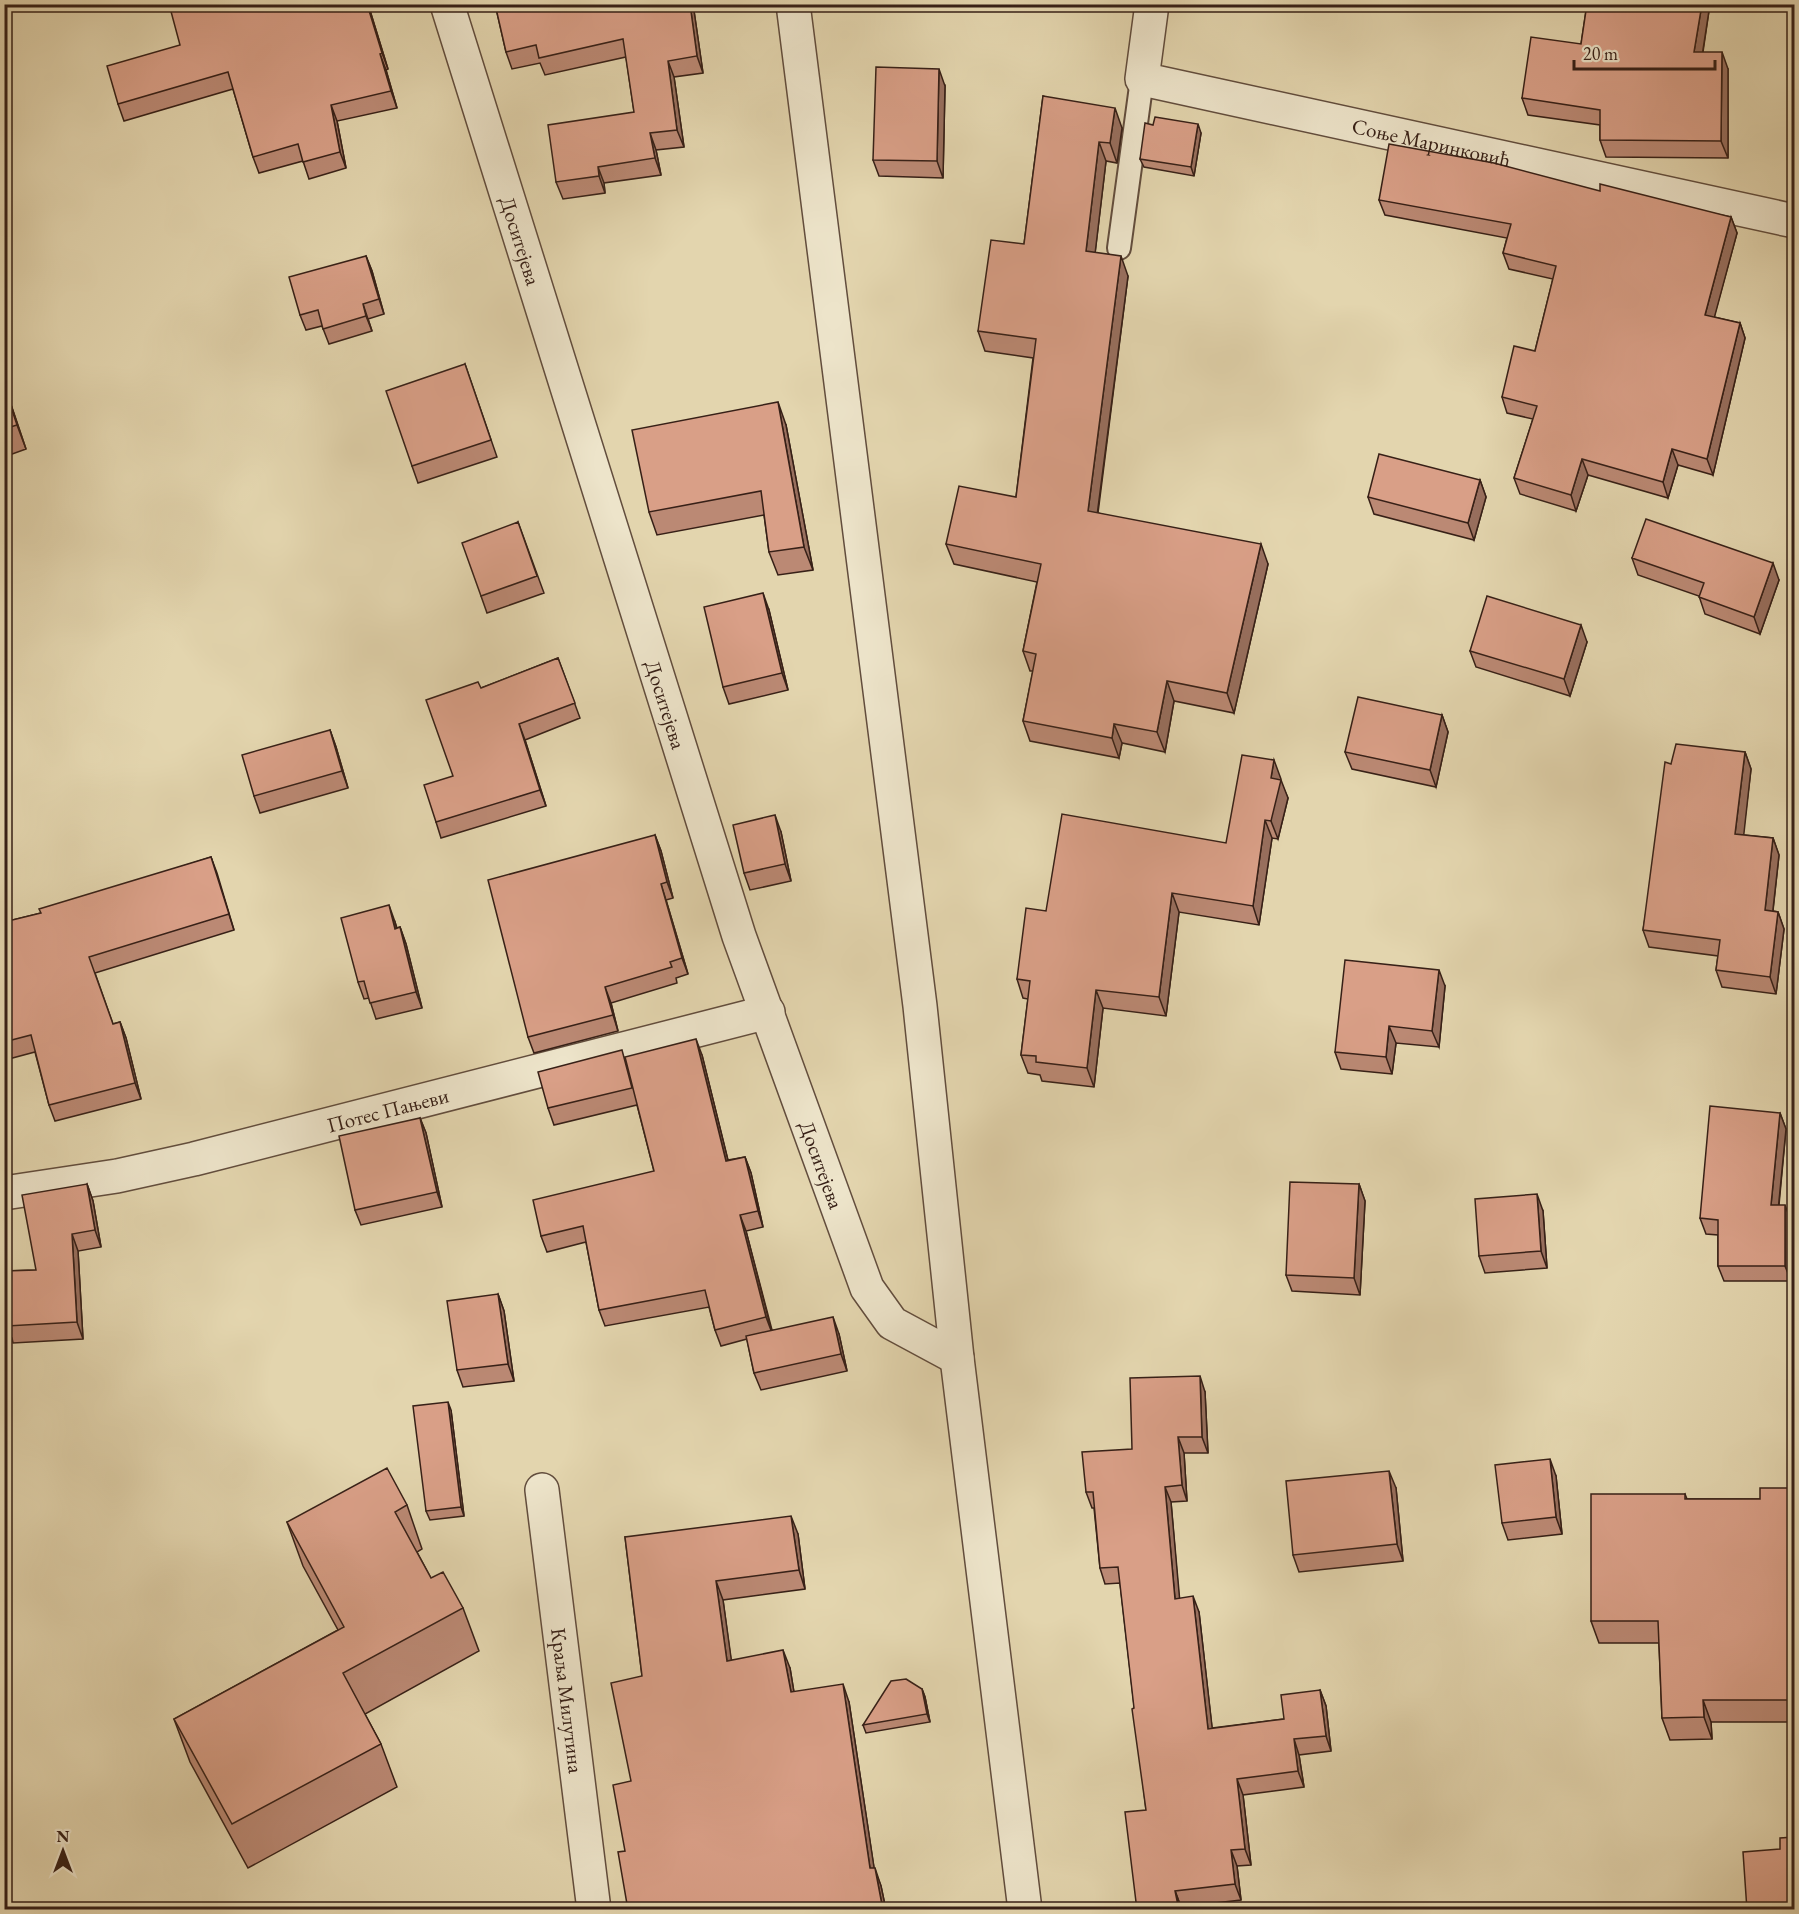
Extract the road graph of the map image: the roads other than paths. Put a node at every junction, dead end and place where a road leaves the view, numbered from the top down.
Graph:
1 (447, 4) edge
2 (793, 4) edge
3 (1152, 4) edge
4 (1142, 79) junction
5 (1794, 220) edge
6 (1119, 248) dead end
7 (768, 1012) junction
8 (4, 1193) edge
9 (957, 1358) junction
10 (542, 1490) dead end
11 (594, 1910) edge
12 (1025, 1910) edge

1 - 7 street, Доситејева
2 - 9 street
3 - 4 street
4 - 5 street, Соње Маринковић
4 - 6 lane
7 - 8 street, Потес Пањеви
7 - 9 street, Доситејева
9 - 12 street
10 - 11 street, Краља Милутина

